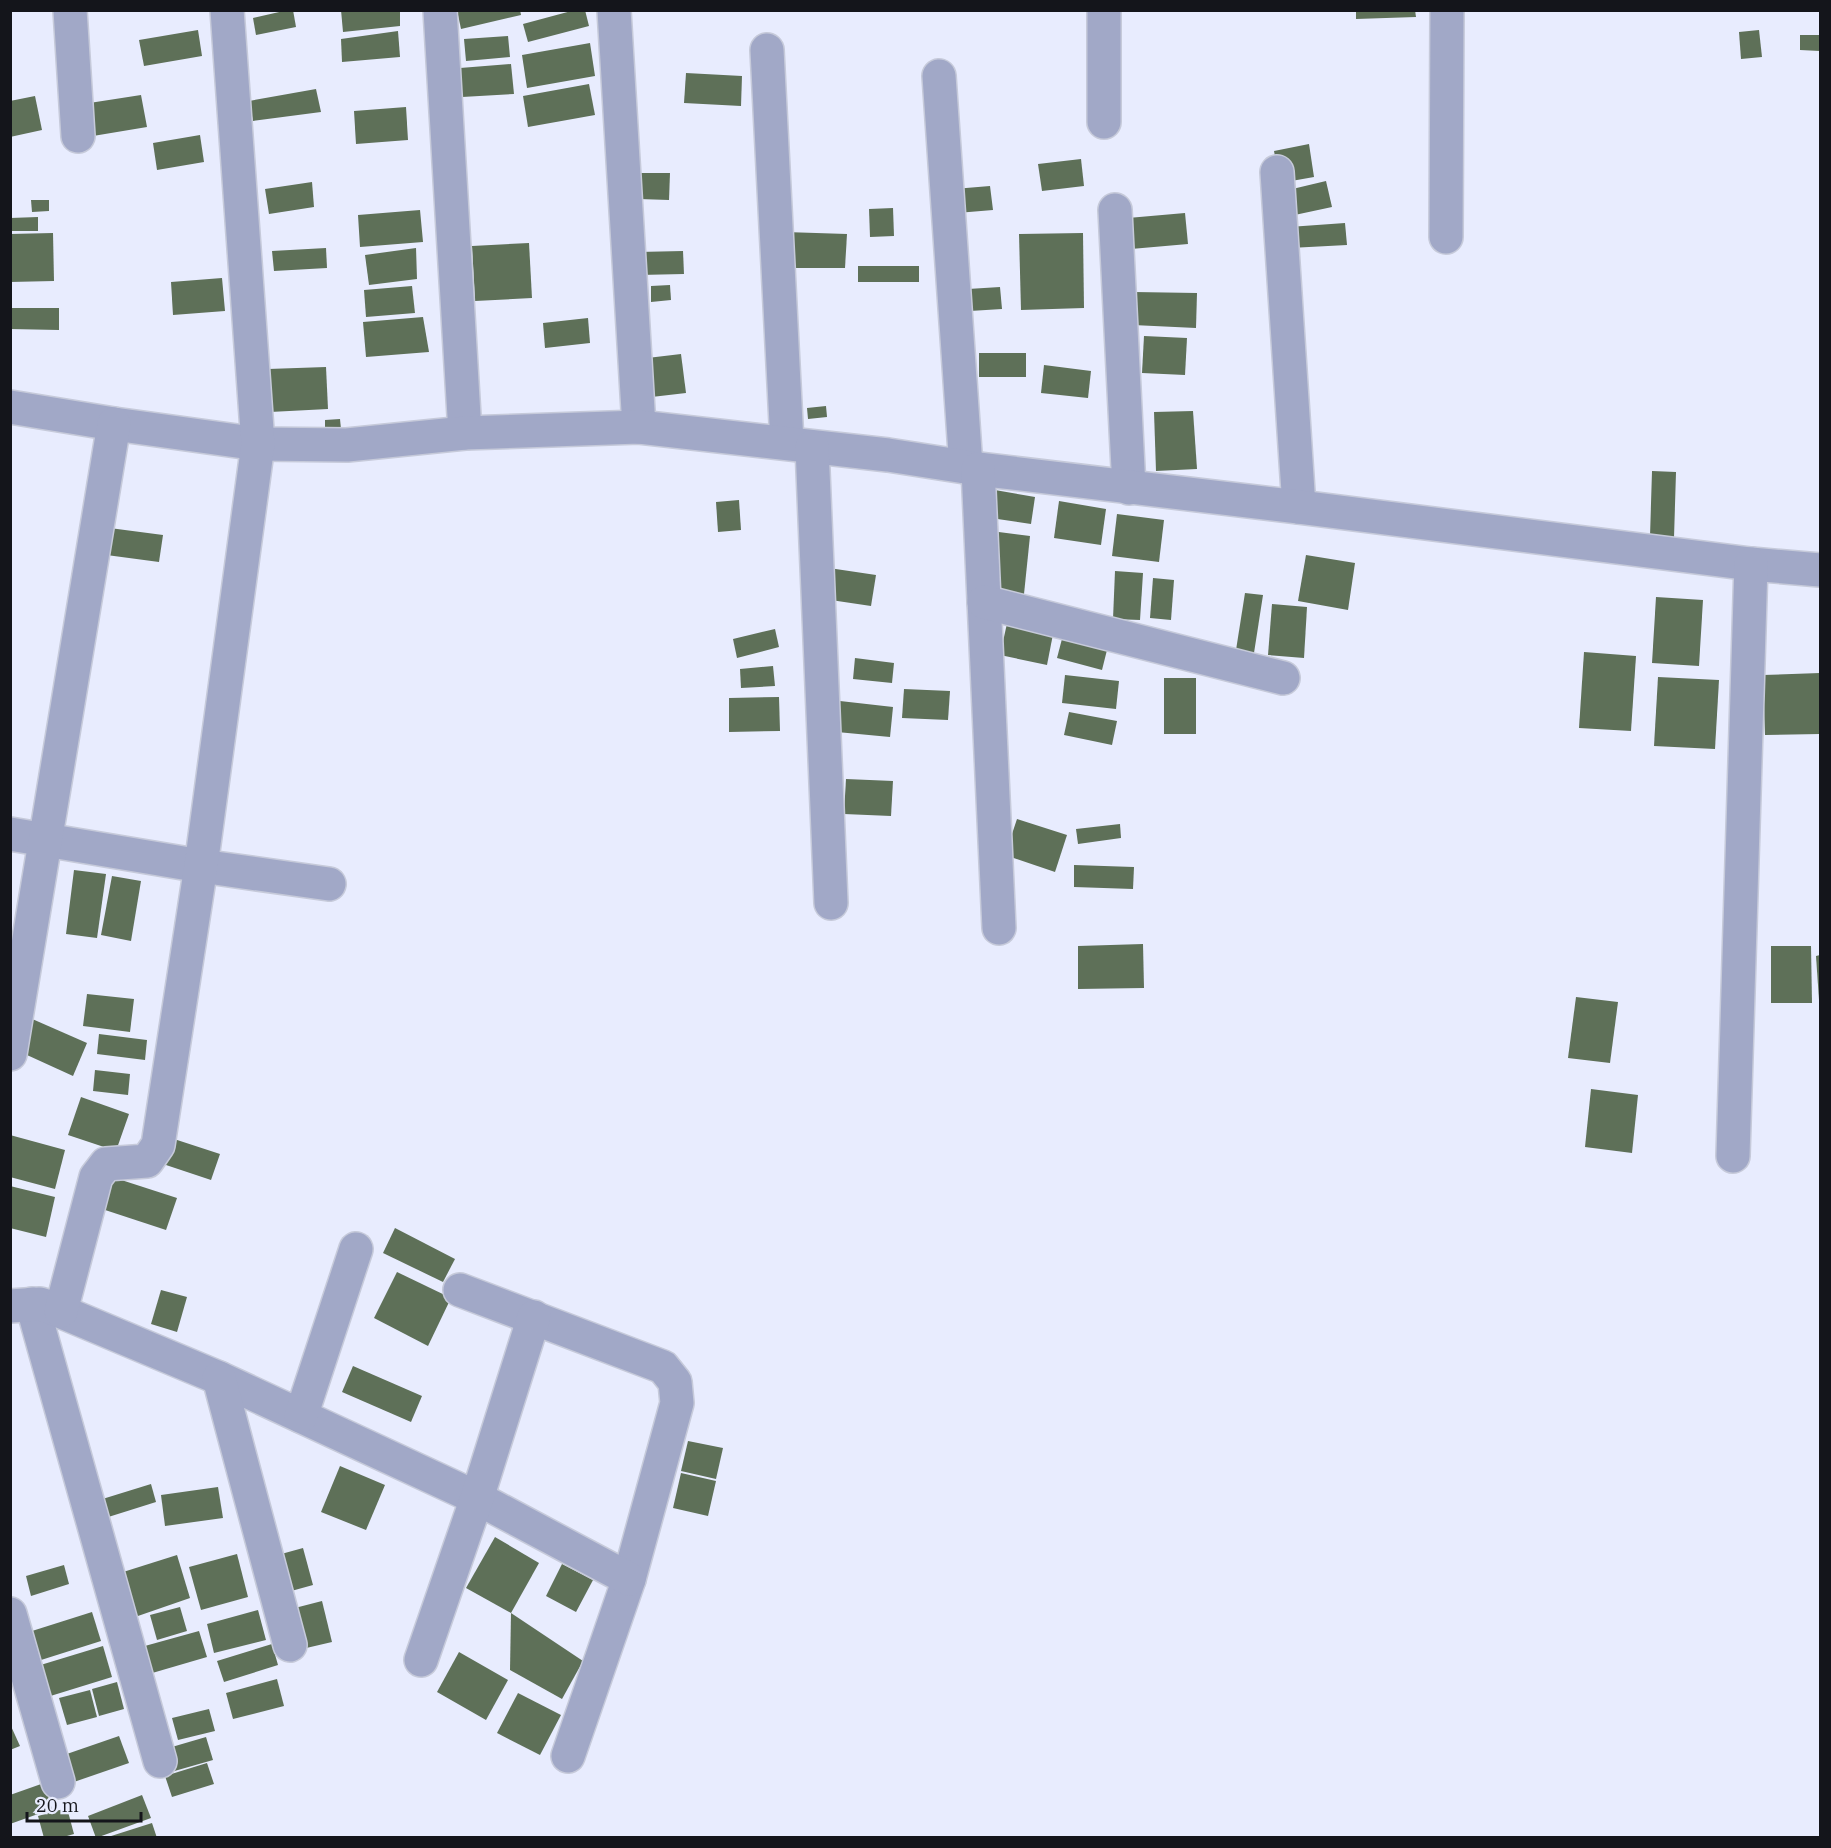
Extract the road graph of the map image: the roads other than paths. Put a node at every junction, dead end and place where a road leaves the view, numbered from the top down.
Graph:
1 (70, 10) edge
2 (227, 10) edge
3 (440, 10) edge
4 (614, 10) edge
5 (1104, 10) edge
6 (1447, 10) edge
7 (767, 50) dead end
8 (939, 76) dead end
9 (1104, 122) dead end
10 (78, 136) dead end
11 (1277, 172) dead end
12 (1115, 210) dead end
13 (1446, 237) dead end
14 (10, 407) edge
15 (114, 424) junction
16 (639, 428) junction
17 (465, 433) junction
18 (258, 444) junction
19 (800, 445) junction
20 (972, 468) junction
21 (1129, 488) junction
22 (1299, 507) junction
23 (1751, 564) junction
24 (1821, 570) edge
25 (984, 602) junction
26 (1283, 678) dead end
27 (10, 834) edge
28 (46, 840) junction
29 (201, 866) junction
30 (329, 884) dead end
31 (831, 903) dead end
32 (999, 928) dead end
33 (10, 1054) edge
34 (1733, 1156) dead end
35 (356, 1249) dead end
36 (460, 1290) dead end
37 (34, 1307) edge
38 (534, 1317) junction
39 (219, 1378) junction
40 (301, 1416) junction
41 (477, 1498) junction
42 (629, 1579) junction
43 (10, 1614) edge
44 (290, 1646) dead end
45 (421, 1660) dead end
46 (568, 1756) dead end
47 (160, 1761) dead end
48 (58, 1782) dead end

1 - 10 street
2 - 18 street
3 - 17 street
4 - 16 street
5 - 9 street
6 - 13 street
7 - 19 street
8 - 20 street
11 - 22 street
12 - 21 street
14 - 15 street
15 - 18 street
15 - 28 street
16 - 17 street
16 - 19 street
17 - 18 street
18 - 29 street
19 - 20 street
19 - 31 street
20 - 21 street
20 - 25 street
21 - 22 street
22 - 23 street
23 - 24 street
23 - 34 street
25 - 26 street
25 - 32 street
27 - 28 street
28 - 29 street
28 - 33 street
29 - 30 street
29 - 37 street
35 - 40 street
36 - 38 street
37 - 39 street
37 - 47 street
38 - 41 street
38 - 42 street
39 - 40 street
39 - 44 street
40 - 41 street
41 - 42 street
41 - 45 street
42 - 46 street
43 - 48 street

